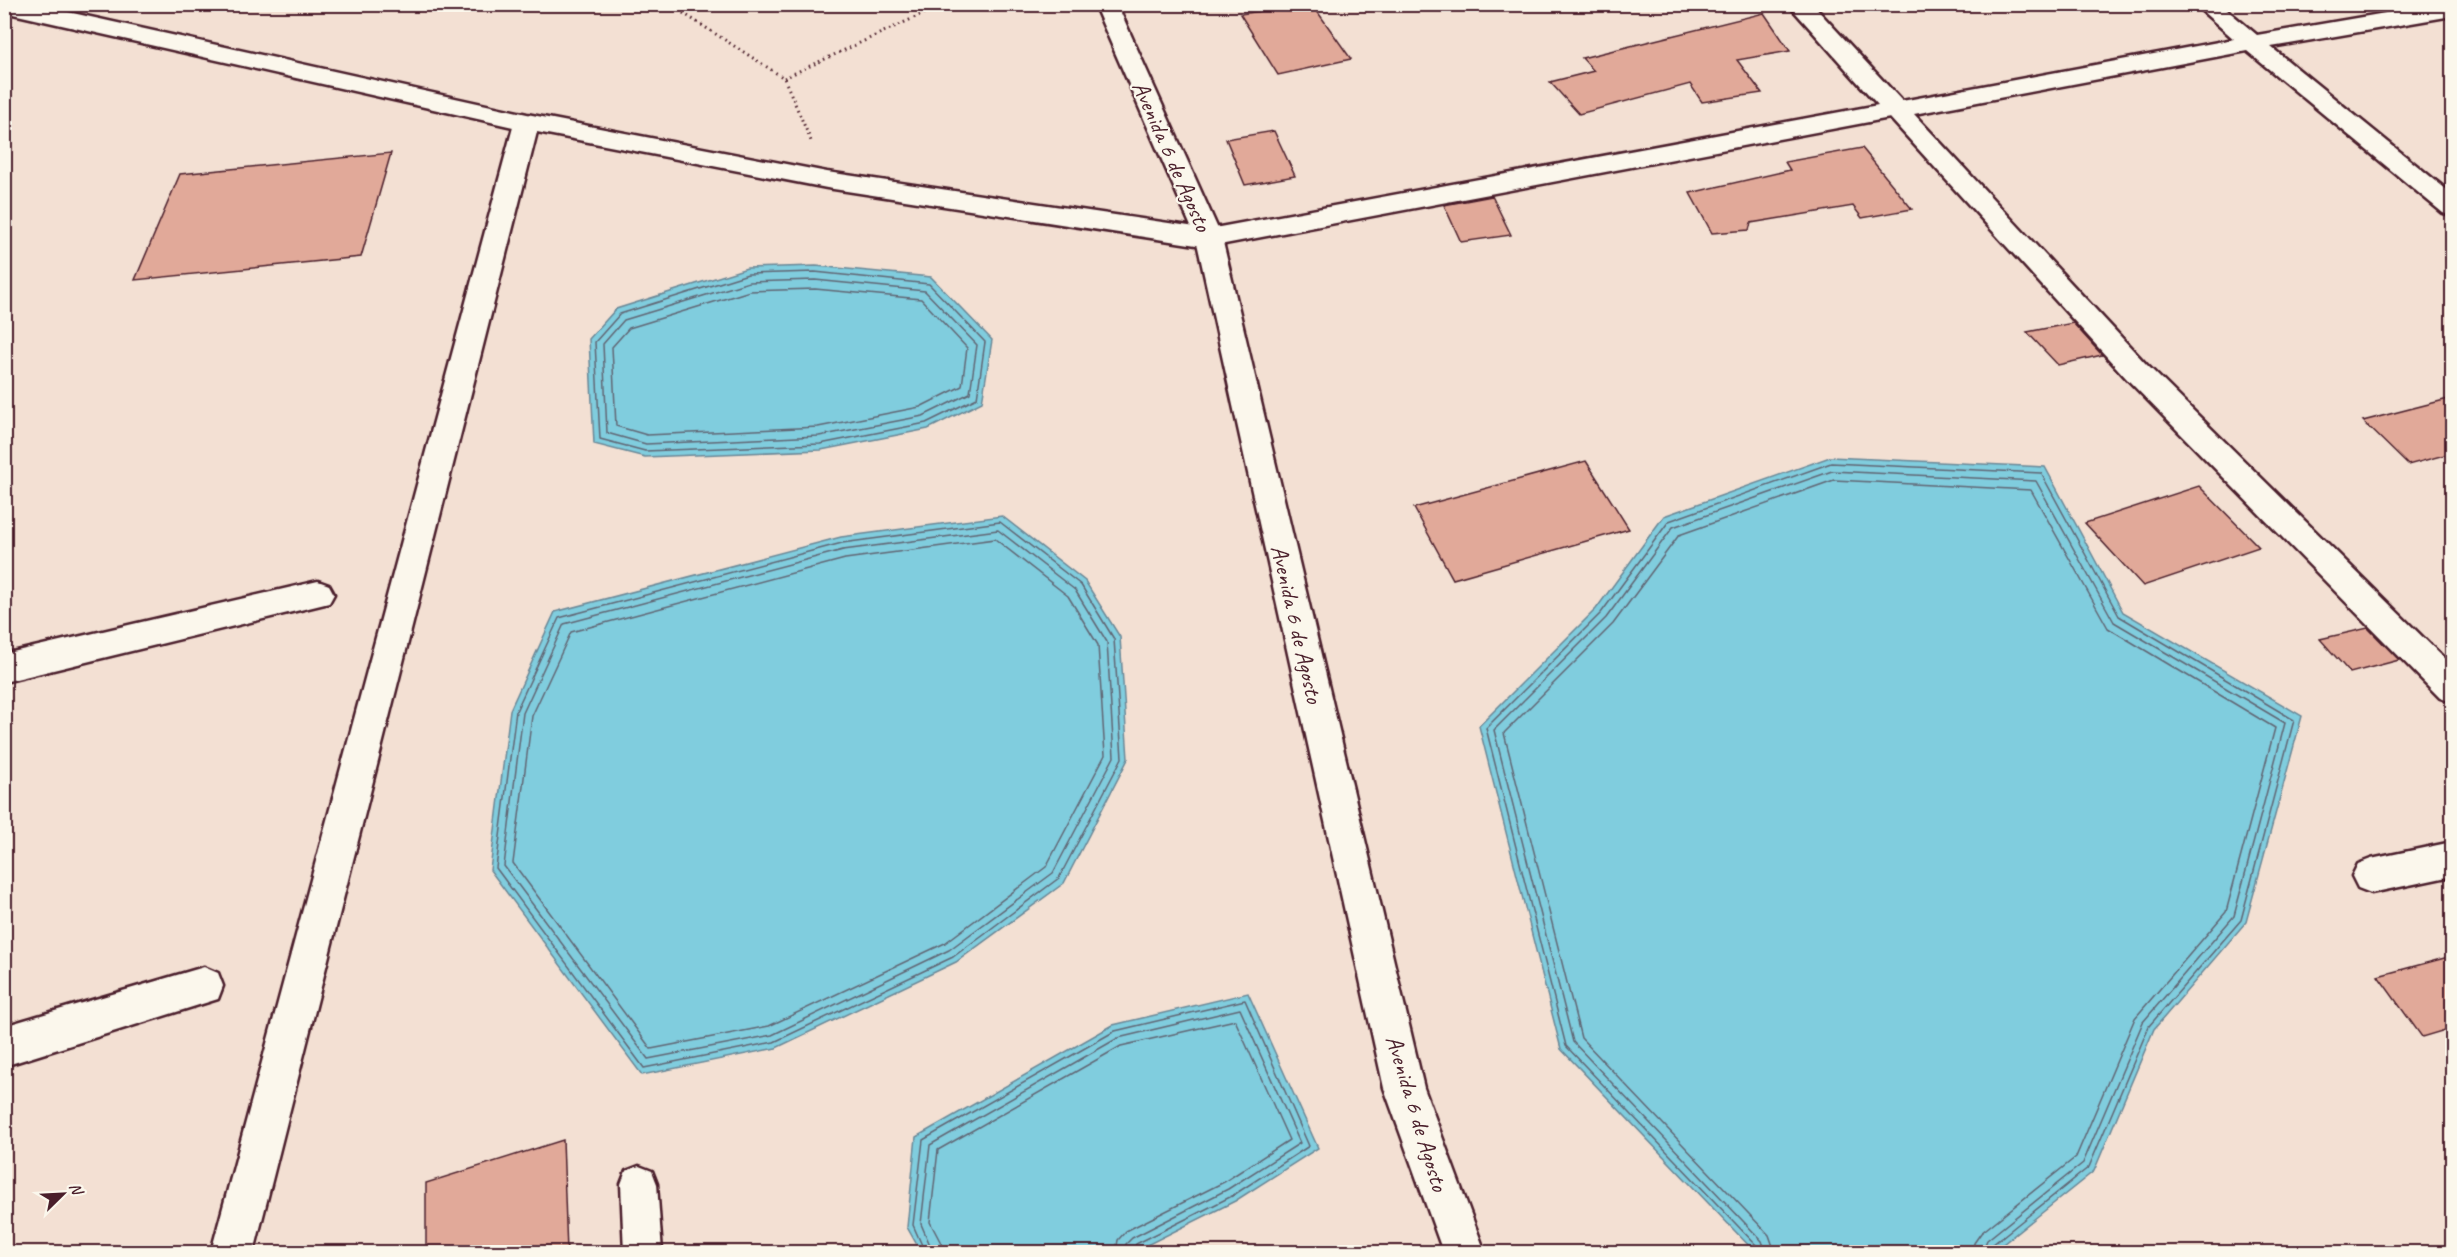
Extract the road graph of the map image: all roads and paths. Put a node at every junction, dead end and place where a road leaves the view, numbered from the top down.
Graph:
1 (4, 4) edge
2 (669, 4) edge
3 (944, 4) edge
4 (1105, 4) edge
5 (1798, 4) edge
6 (2205, 4) edge
7 (2452, 9) edge
8 (2251, 42) junction
9 (784, 78) junction
10 (1896, 108) junction
11 (527, 122) junction
12 (827, 180) junction
13 (2452, 207) edge
14 (1209, 238) junction
15 (318, 594) dead end
16 (4, 668) edge
17 (2452, 688) edge
18 (2452, 859) edge
19 (2371, 876) dead end
20 (204, 986) dead end
21 (4, 1046) edge
22 (639, 1184) dead end
23 (232, 1252) edge
24 (643, 1252) edge
25 (1464, 1252) edge

1 - 11 street
2 - 9 path
3 - 9 path
4 - 14 street, Avenida 6 de Agosto
5 - 10 street
6 - 8 street
7 - 8 street
8 - 10 street
8 - 13 street
9 - 12 path
10 - 14 street
10 - 17 street
11 - 12 street
11 - 23 street
12 - 14 street
14 - 25 street, Avenida 6 de Agosto
15 - 16 street
18 - 19 street
20 - 21 street
22 - 24 lane

